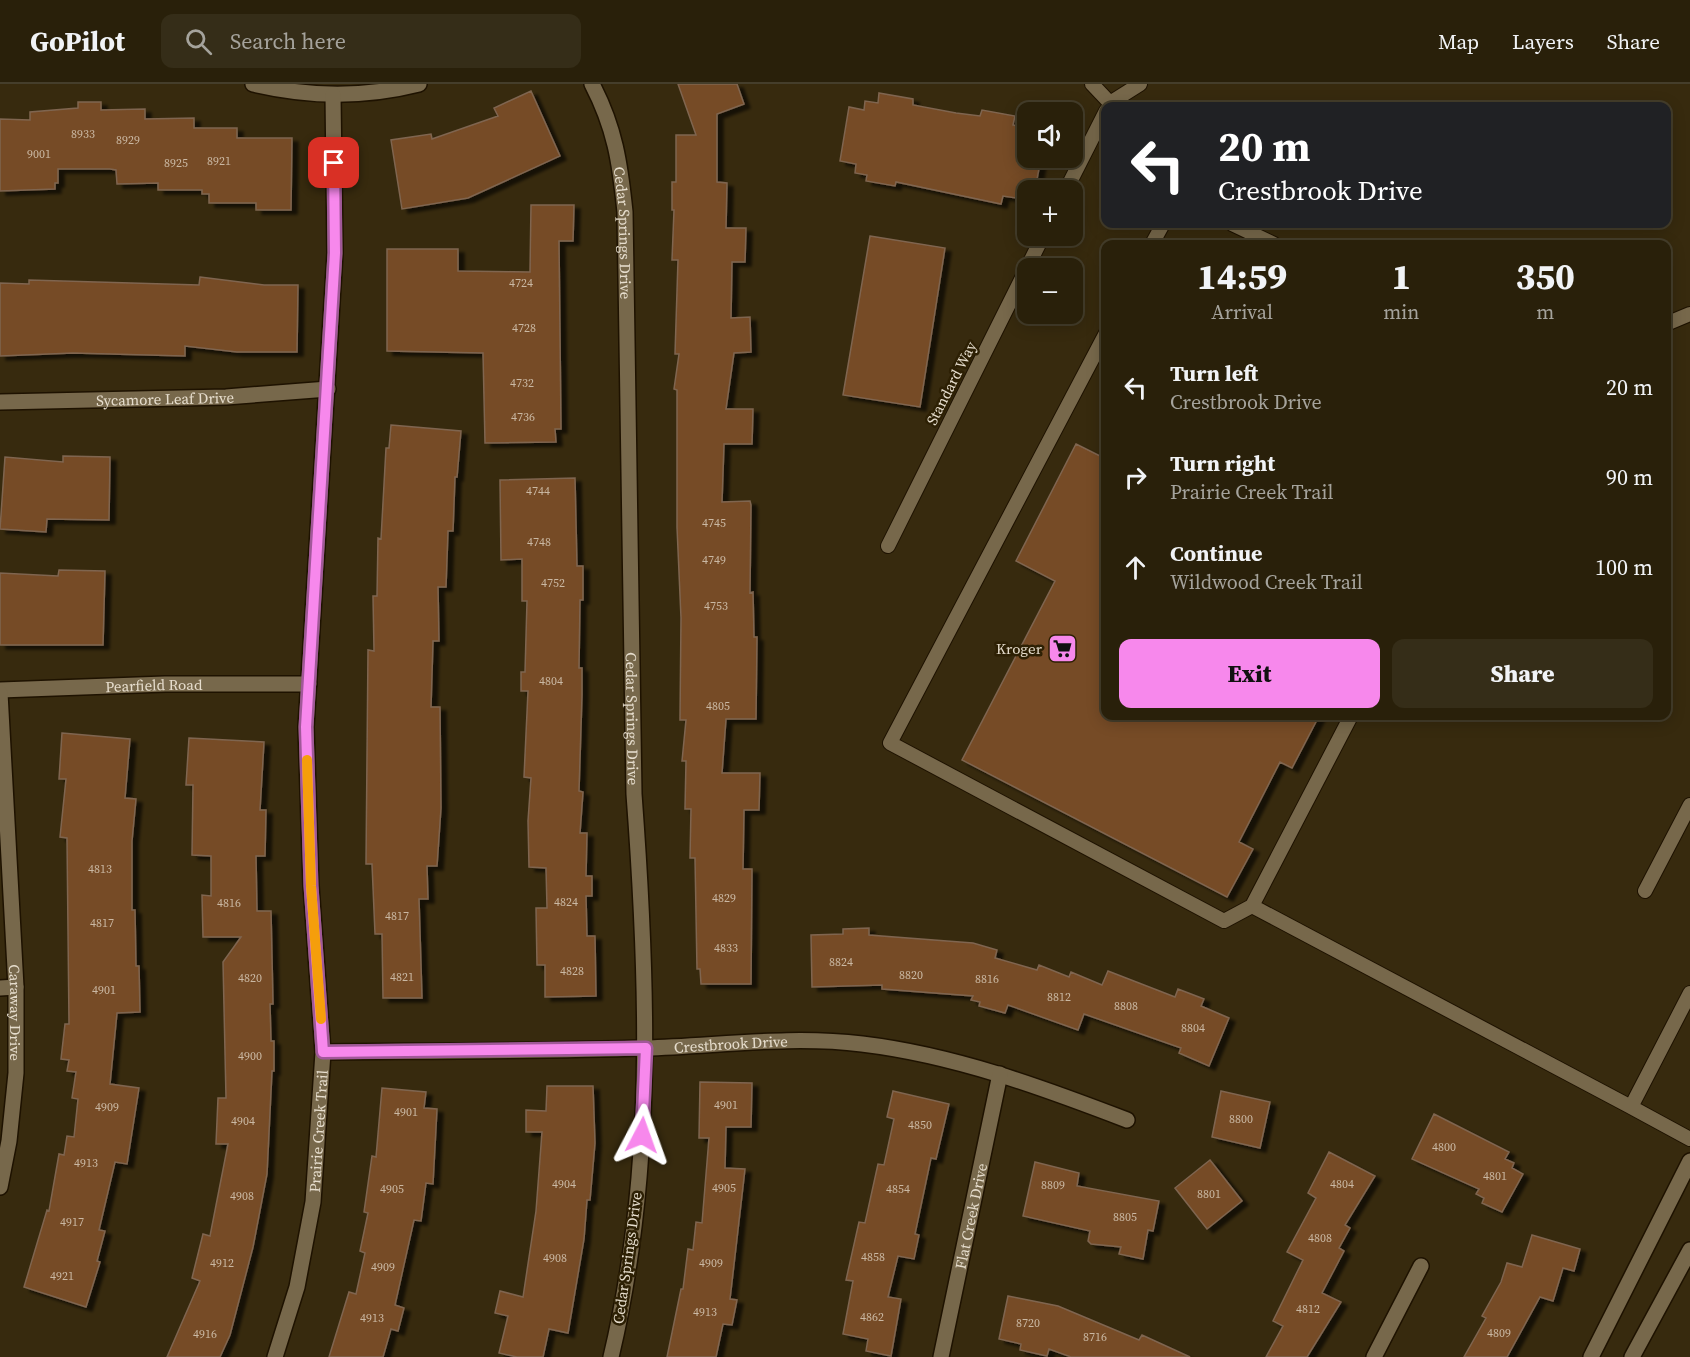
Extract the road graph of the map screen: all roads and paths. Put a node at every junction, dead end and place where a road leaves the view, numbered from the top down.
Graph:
1 (253, 84) edge
2 (419, 84) edge
3 (592, 84) edge
4 (1092, 84) edge
5 (1140, 84) edge
6 (333, 95) junction
7 (1105, 102) edge
8 (1115, 102) edge
9 (1101, 121) edge
10 (1071, 180) edge
11 (1240, 228) edge
12 (1266, 240) edge
13 (1038, 246) edge
14 (1690, 314) edge
15 (1671, 322) edge
16 (1101, 342) edge
17 (328, 389) junction
18 (0, 402) edge
19 (888, 546) dead end
20 (309, 684) junction
21 (0, 692) edge
22 (1349, 720) edge
23 (1690, 805) edge
24 (1645, 891) dead end
25 (1252, 906) junction
26 (16, 987) junction
27 (0, 988) edge
28 (1690, 993) edge
29 (646, 1048) junction
30 (323, 1052) junction
31 (1000, 1074) junction
32 (1631, 1107) junction
33 (1127, 1120) dead end
34 (1690, 1139) edge
35 (1690, 1161) edge
36 (0, 1187) edge
37 (1690, 1250) edge
38 (1421, 1266) dead end
39 (275, 1357) edge
40 (611, 1357) edge
41 (941, 1357) edge
42 (1374, 1357) edge
43 (1591, 1357) edge
44 (1632, 1357) edge

1 - 6 street
2 - 6 street
3 - 29 street, Cedar Springs Drive
4 - 7 lane
5 - 8 lane
6 - 17 street, Prairie Creek Trail
9 - 10 lane
11 - 12 lane
13 - 19 lane, Standard Way
14 - 15 lane
16 - 25 lane
17 - 18 street, Sycamore Leaf Drive
17 - 20 street, Prairie Creek Trail
20 - 21 street, Pearfield Road
20 - 30 street, Prairie Creek Trail
21 - 26 street, Caraway Drive
22 - 25 lane
23 - 24 lane
25 - 32 lane
26 - 27 street
26 - 36 street, Caraway Drive
28 - 32 lane
29 - 30 street, Crestbrook Drive
29 - 31 street, Crestbrook Drive
29 - 40 street, Cedar Springs Drive
30 - 39 street, Prairie Creek Trail
31 - 33 street, Crestbrook Drive
31 - 41 street, Flat Creek Drive
32 - 34 lane
35 - 43 street
37 - 44 street
38 - 42 street

